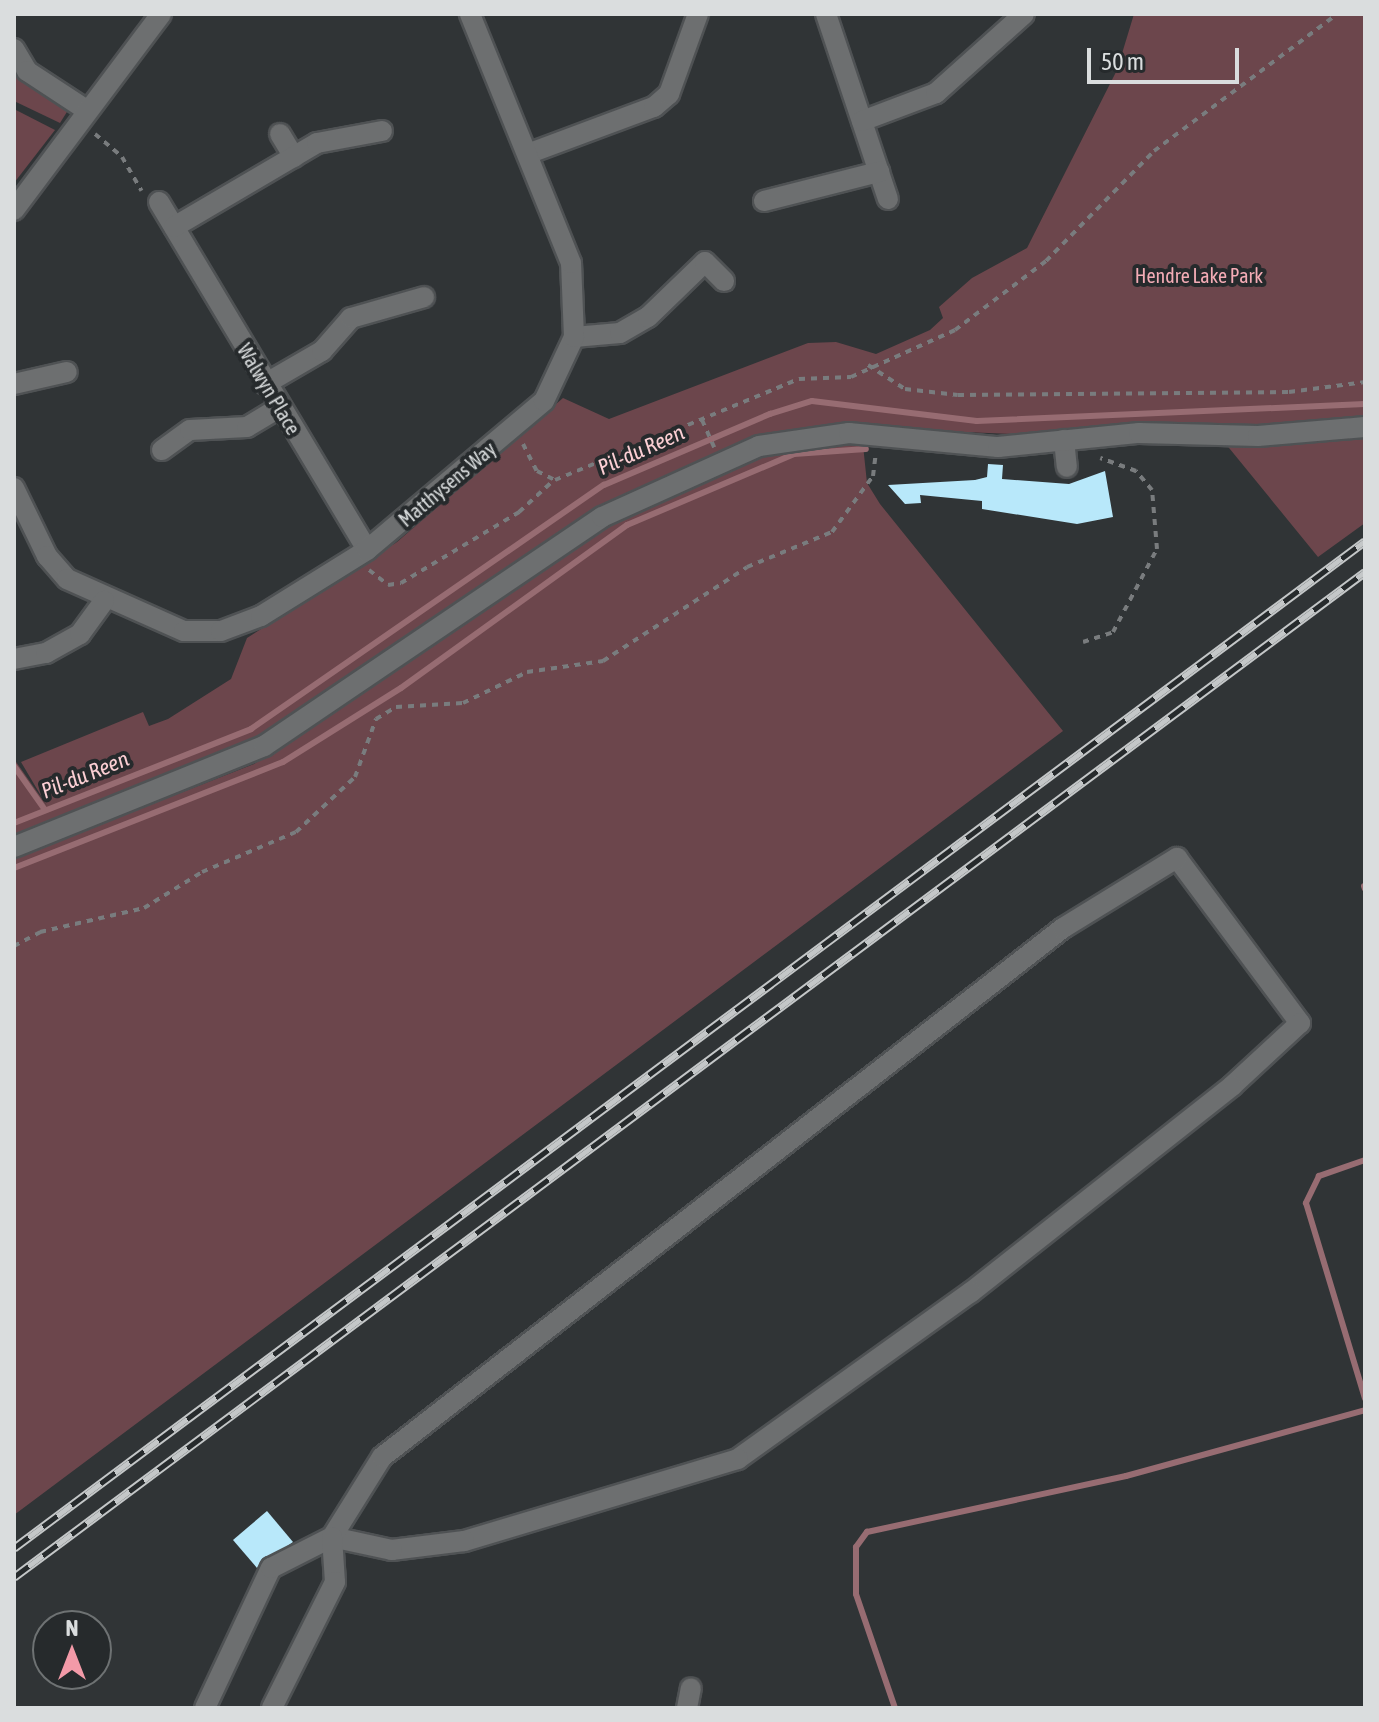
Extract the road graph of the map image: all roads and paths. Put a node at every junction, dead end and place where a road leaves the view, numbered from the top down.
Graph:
1 (161, 14) edge
2 (470, 14) edge
3 (698, 14) edge
4 (826, 14) edge
5 (1024, 14) edge
6 (1337, 14) edge
7 (14, 49) edge
8 (82, 116) junction
9 (862, 121) junction
10 (382, 131) dead end
11 (280, 134) dead end
12 (530, 153) junction
13 (294, 157) junction
14 (879, 172) junction
15 (888, 199) dead end
16 (764, 201) dead end
17 (159, 202) joint
18 (14, 210) edge
19 (174, 227) junction
20 (394, 280) dead end
21 (724, 281) dead end
22 (424, 297) dead end
23 (399, 301) junction
24 (574, 337) junction
25 (868, 365) junction
26 (67, 372) dead end
27 (1365, 382) edge
28 (14, 384) edge
29 (265, 384) junction
30 (280, 407) junction
31 (702, 420) junction
32 (1365, 427) edge
33 (514, 428) junction
34 (874, 435) junction
35 (162, 450) dead end
36 (715, 451) dead end
37 (1065, 454) junction
38 (555, 480) junction
39 (14, 488) edge
40 (362, 553) junction
41 (104, 601) junction
42 (1083, 642) dead end
43 (14, 659) edge
44 (14, 847) edge
45 (14, 946) edge
46 (332, 1537) junction
47 (205, 1708) edge
48 (272, 1708) edge

1 - 8 street
2 - 12 street, Matthysens Way
3 - 12 street
4 - 9 street
5 - 9 street
6 - 25 path
7 - 8 street
8 - 17 path
8 - 18 street
9 - 14 street
10 - 13 street
11 - 13 street
12 - 24 street, Matthysens Way
13 - 19 street
14 - 15 street
14 - 16 street
17 - 19 street, Walwyn Place
19 - 29 street, Walwyn Place
20 - 23 street
21 - 24 street
22 - 23 street
23 - 29 street
24 - 33 street, Matthysens Way
25 - 27 path
25 - 31 path
26 - 28 street
29 - 30 street, Walwyn Place
30 - 35 street
30 - 40 street, Walwyn Place
31 - 36 path
31 - 38 path
32 - 37 street
33 - 38 path
33 - 40 street, Matthysens Way
34 - 37 street
34 - 44 street
34 - 45 path
37 - 42 path
38 - 40 path
39 - 41 street, Matthysens Way
40 - 41 street, Matthysens Way
41 - 43 street
46 - 46 street
46 - 47 street
46 - 48 street

